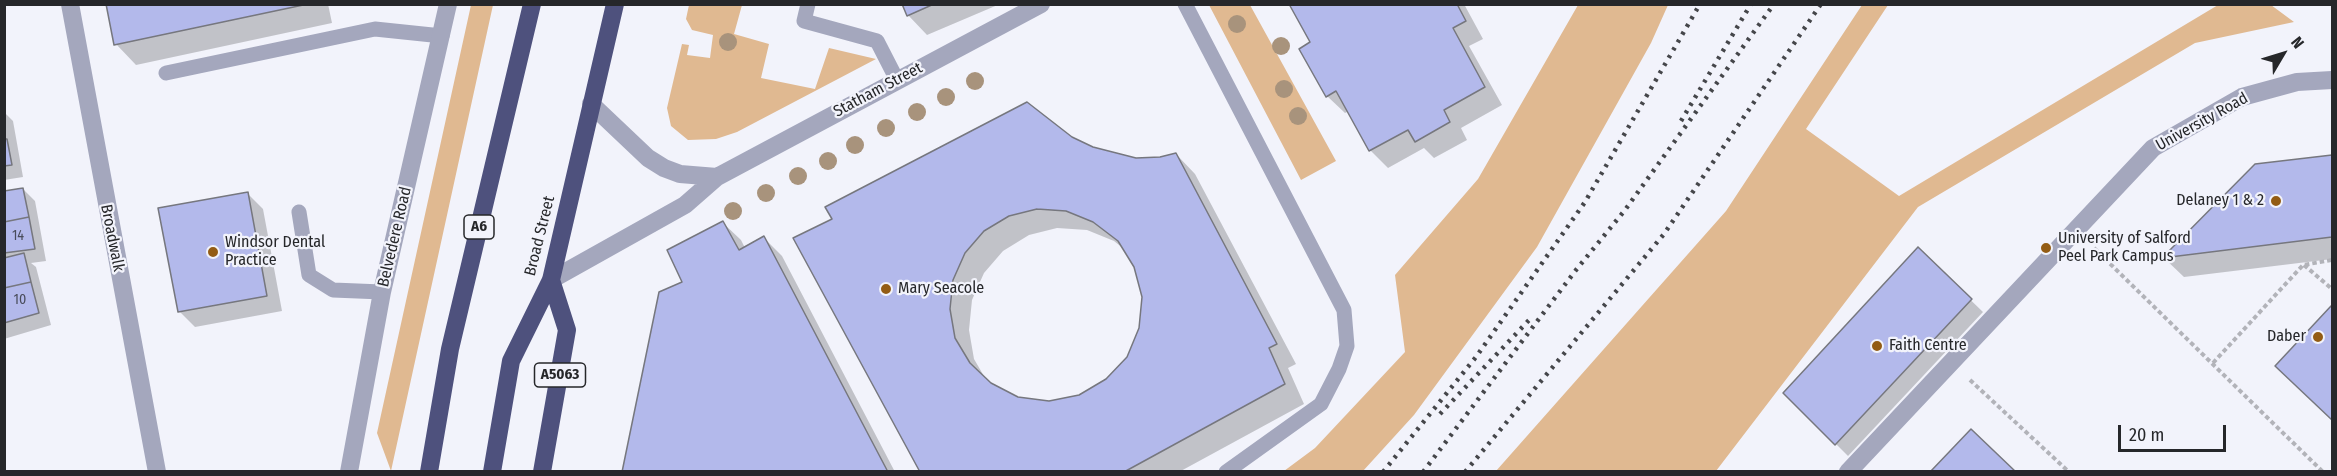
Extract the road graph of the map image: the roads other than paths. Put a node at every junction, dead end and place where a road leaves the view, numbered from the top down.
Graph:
1 (70, 4) edge
2 (448, 4) edge
3 (532, 4) edge
4 (615, 4) edge
5 (808, 4) edge
6 (1041, 4) edge
7 (1185, 4) edge
8 (442, 36) junction
9 (166, 73) dead end
10 (897, 80) junction
11 (2332, 80) edge
12 (591, 104) junction
13 (717, 177) junction
14 (299, 212) dead end
15 (551, 280) junction
16 (382, 292) junction
17 (157, 471) edge
18 (350, 471) edge
19 (429, 471) edge
20 (492, 471) edge
21 (542, 471) edge
22 (1226, 471) edge
23 (1848, 471) edge

1 - 17 street, Broadwalk
2 - 8 street, Belvedere Road
3 - 19 highway, A6
4 - 12 highway, Broad Street
5 - 10 lane
6 - 10 street, Statham Street
7 - 22 lane
8 - 9 lane
8 - 16 street, Belvedere Road
10 - 13 street, Statham Street
11 - 23 street, University Road
12 - 13 street
12 - 15 highway, Broad Street
13 - 15 street, Statham Street
14 - 16 lane
15 - 20 highway, Broad Street
15 - 21 highway, A5063
16 - 18 street, Belvedere Road

